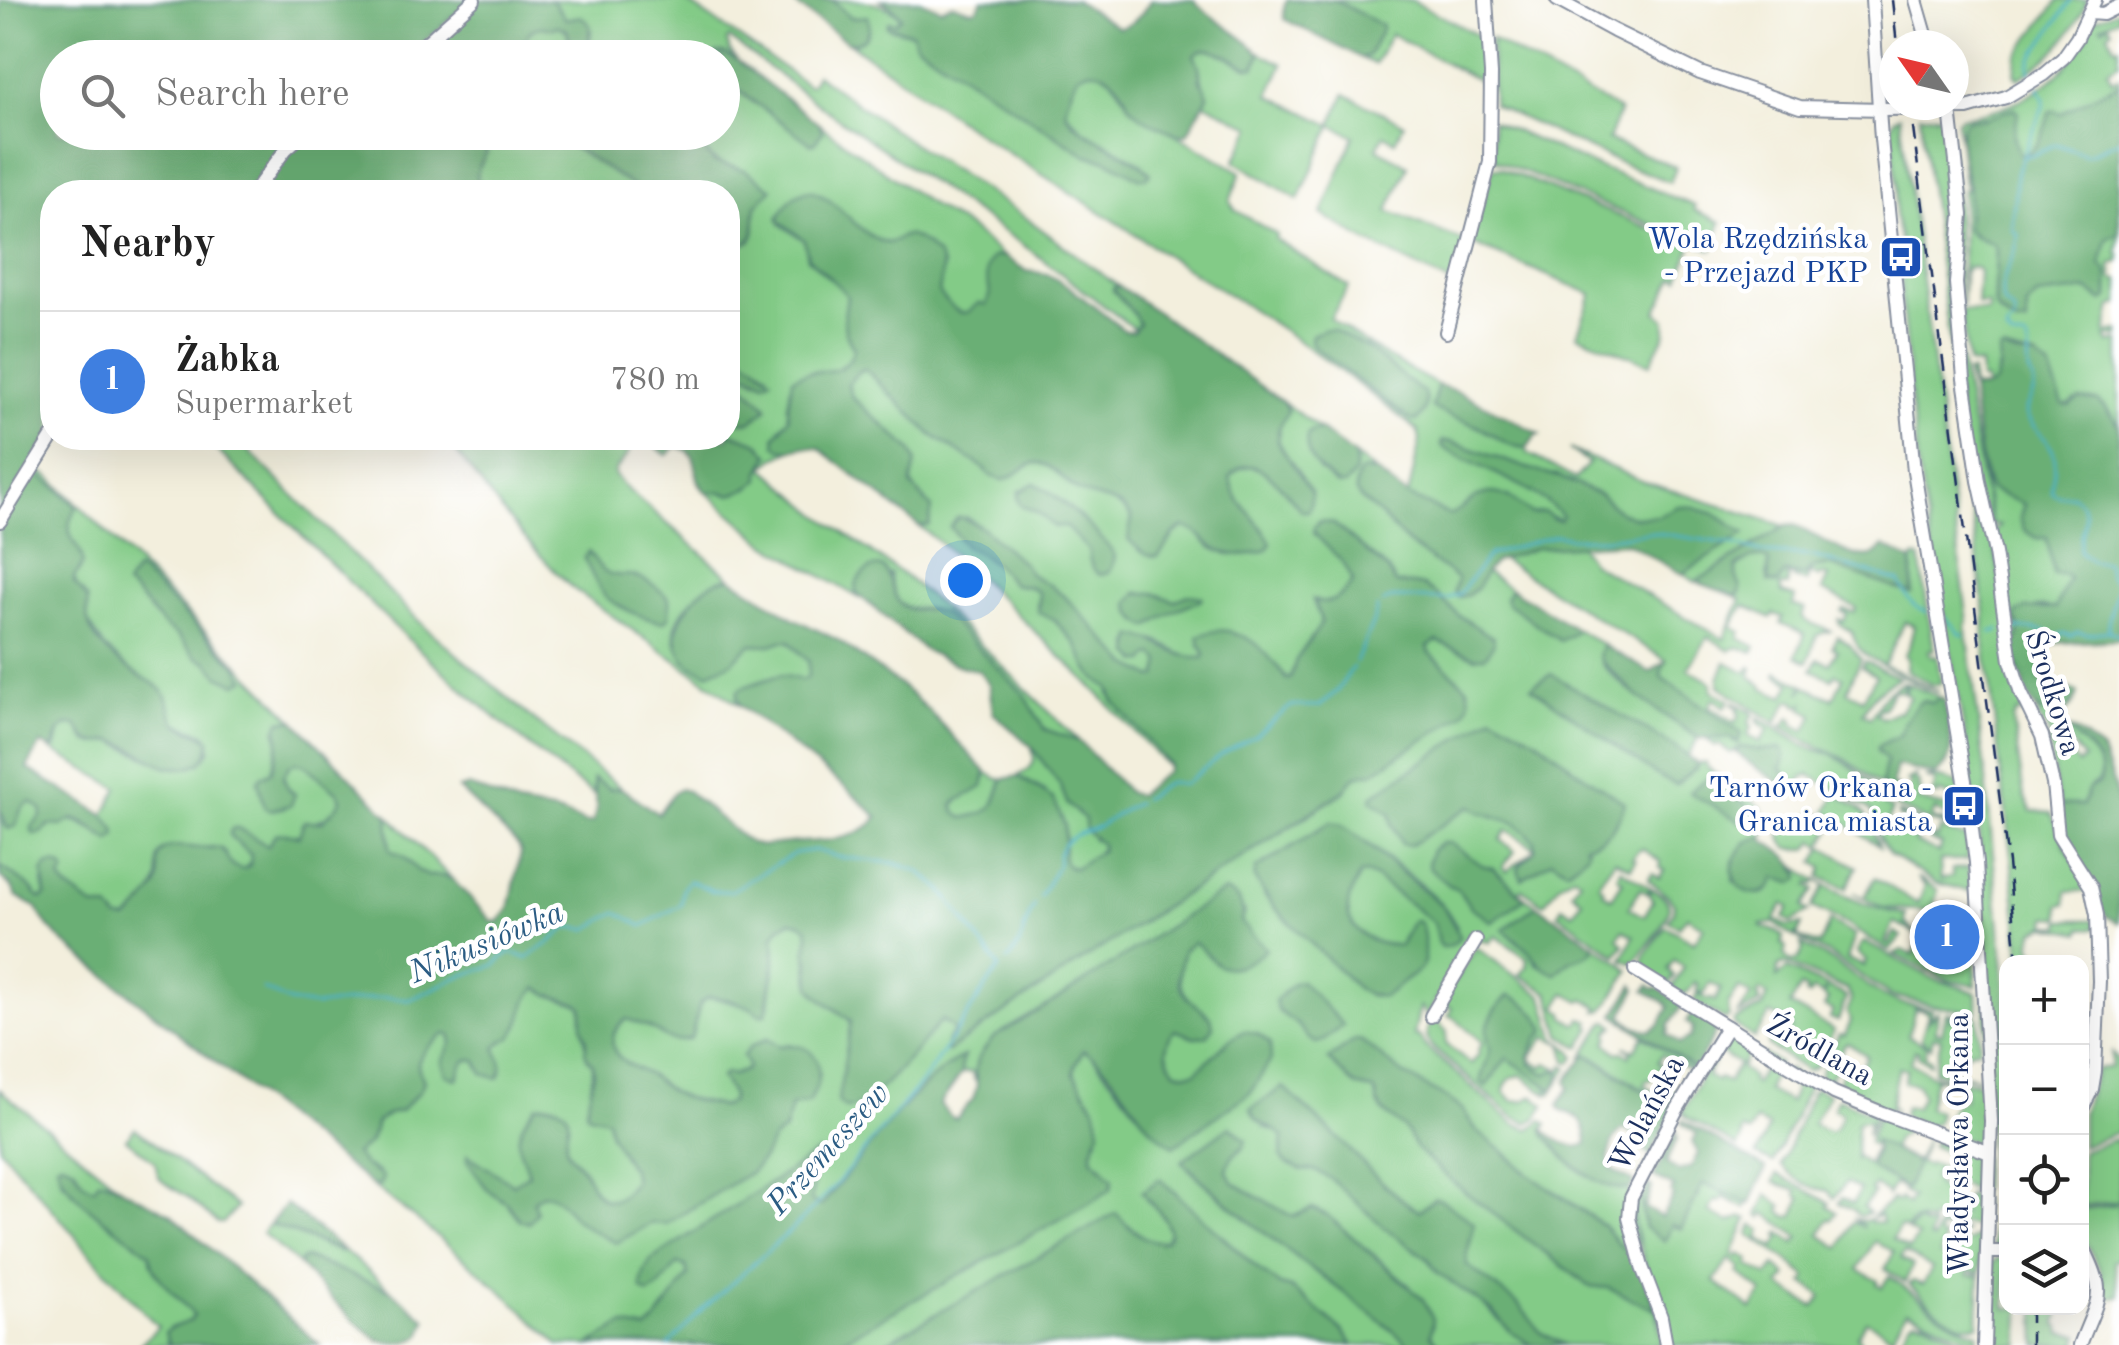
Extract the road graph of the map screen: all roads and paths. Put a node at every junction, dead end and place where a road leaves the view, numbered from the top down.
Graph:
1 (474, 0) edge
2 (1486, 0) edge
3 (1557, 0) edge
4 (1872, 0) edge
5 (1916, 0) edge
6 (2119, 6) edge
7 (2092, 7) edge
8 (1925, 30) edge
9 (429, 40) edge
10 (1969, 106) edge
11 (1878, 109) junction
12 (1948, 120) edge
13 (285, 150) edge
14 (263, 180) edge
15 (1446, 332) dead end
16 (44, 450) edge
17 (0, 521) edge
18 (1476, 940) dead end
19 (1636, 970) dead end
20 (1431, 1016) dead end
21 (1727, 1026) junction
22 (2089, 1094) edge
23 (1990, 1153) junction
24 (1988, 1252) junction
25 (1999, 1252) edge
26 (2089, 1259) edge
27 (1666, 1345) edge
28 (1984, 1345) edge
29 (2080, 1345) edge

1 - 9 street
2 - 15 street
3 - 11 street
4 - 11 street, Władysława Orkana
5 - 8 street
6 - 7 street
7 - 10 street
11 - 23 street, Władysława Orkana
12 - 22 street, Środkowa
13 - 14 street
16 - 17 street
18 - 20 street
19 - 21 street, Źródlana
21 - 23 street, Źródlana
21 - 27 street, Wolańska
23 - 24 street, Władysława Orkana
24 - 25 street
24 - 28 street, Władysława Orkana
26 - 29 street

